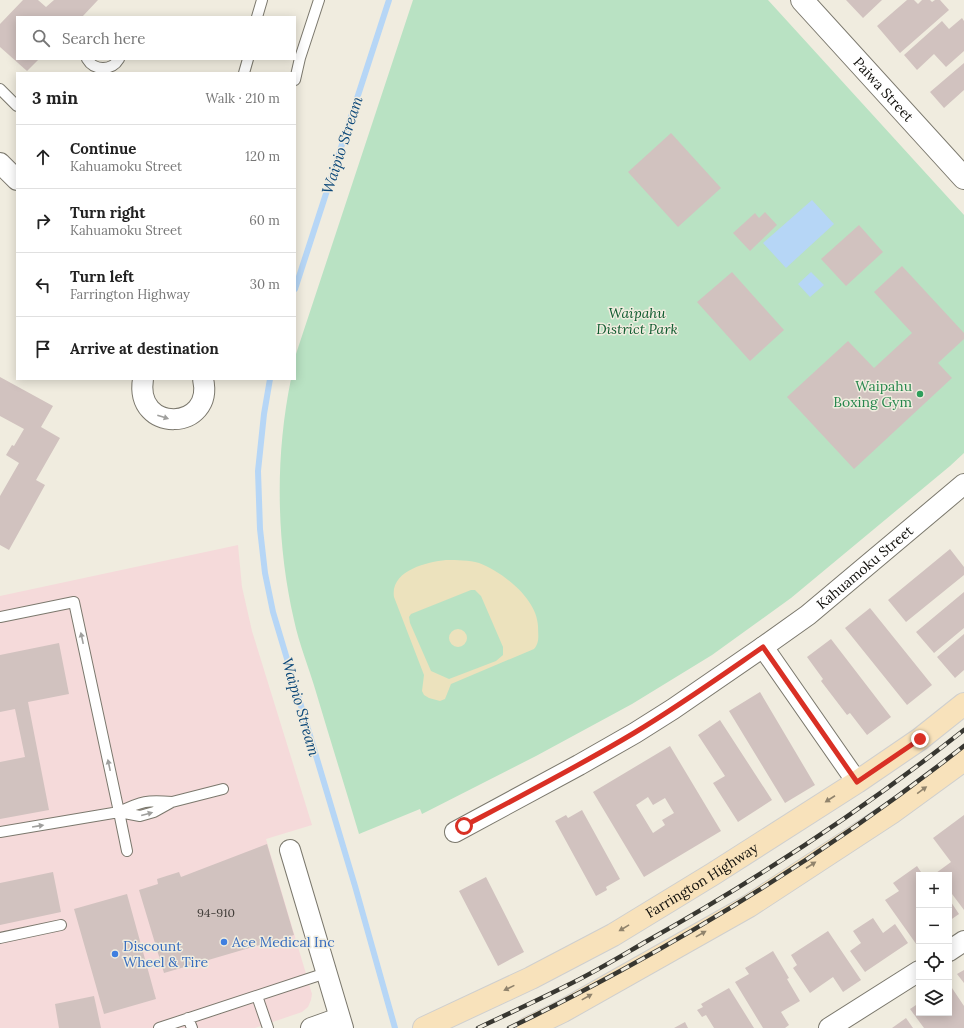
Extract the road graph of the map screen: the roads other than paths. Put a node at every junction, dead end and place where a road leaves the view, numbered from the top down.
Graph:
1 (262, 0) edge
2 (319, 0) edge
3 (802, 0) edge
4 (257, 16) edge
5 (88, 60) edge
6 (248, 60) edge
7 (113, 66) edge
8 (244, 72) edge
9 (296, 76) edge
10 (0, 89) edge
11 (16, 105) edge
12 (964, 178) edge
13 (143, 380) edge
14 (203, 380) edge
15 (964, 484) edge
16 (0, 617) edge
17 (763, 647) junction
18 (964, 704) edge
19 (964, 760) edge
20 (857, 782) junction
21 (223, 789) dead end
22 (119, 812) junction
23 (0, 832) edge
24 (455, 832) dead end
25 (290, 850) dead end
26 (127, 851) dead end
27 (62, 925) dead end
28 (0, 938) edge
29 (964, 941) edge
30 (952, 949) edge
31 (916, 972) edge
32 (326, 973) junction
33 (257, 996) junction
34 (454, 1020) edge
35 (561, 1020) edge
36 (190, 1023) edge
37 (341, 1023) edge
38 (159, 1028) edge
39 (268, 1028) edge
40 (311, 1028) edge
41 (424, 1028) edge
42 (528, 1028) edge
43 (829, 1028) edge

1 - 4 lane
2 - 9 lane
3 - 12 street, Paiwa Street
5 - 7 lane
6 - 8 lane
10 - 11 lane
13 -> 14 street
15 - 17 street, Kahuamoku Street
22 -> 16 lane
17 - 20 street
17 - 24 street, Kahuamoku Street
18 - 20 main road, Farrington Highway
35 -> 19 main road
20 -> 34 main road, Farrington Highway
21 - 22 lane
23 -> 22 lane
22 - 26 lane
25 - 32 street
27 - 28 lane
29 - 30 street
31 - 43 street
32 - 33 lane
32 - 37 street
33 - 36 lane
33 - 39 lane
34 - 41 main road, Farrington Highway
35 - 42 main road
36 - 38 lane
37 - 40 street

